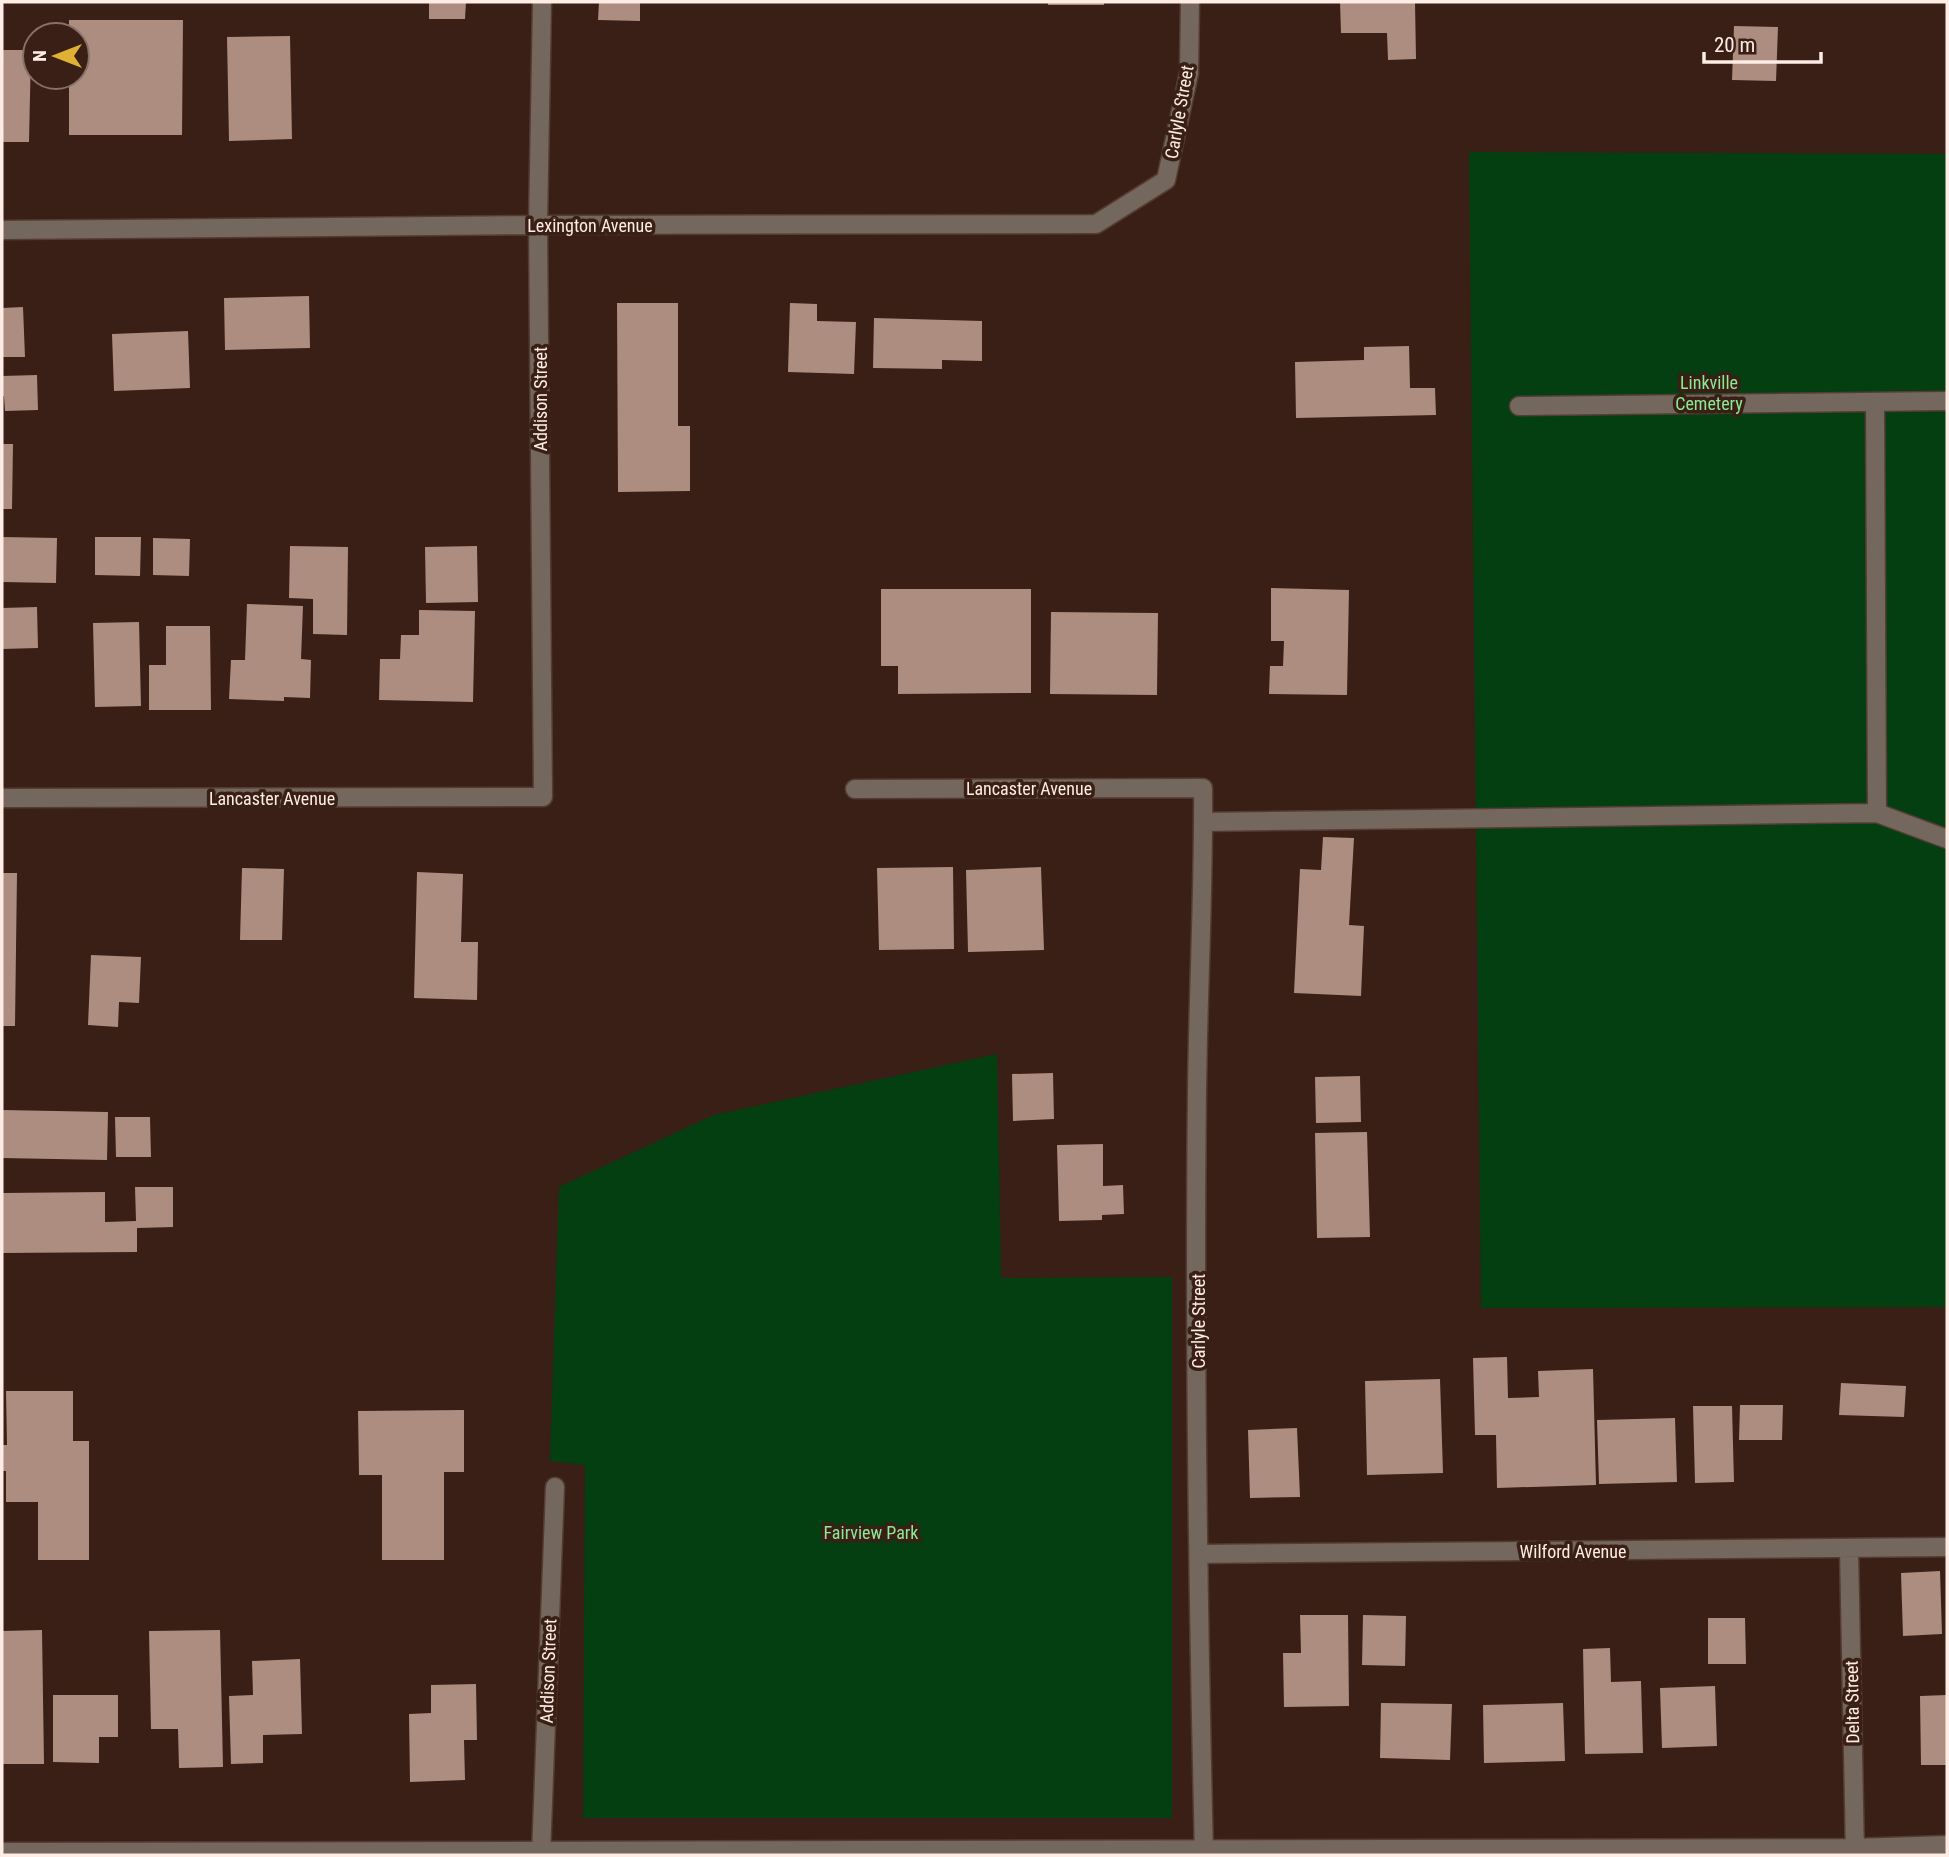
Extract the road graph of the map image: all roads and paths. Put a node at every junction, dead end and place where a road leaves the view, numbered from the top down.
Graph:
1 (542, 2) edge
2 (1190, 2) edge
3 (1166, 180) joint
4 (538, 225) junction
5 (2, 230) edge
6 (1947, 401) edge
7 (1875, 402) junction
8 (1519, 406) dead end
9 (1203, 788) joint
10 (855, 789) dead end
11 (543, 797) joint
12 (2, 798) edge
13 (1877, 813) junction
14 (1203, 822) junction
15 (1947, 839) edge
16 (555, 1487) dead end
17 (1947, 1547) edge
18 (1849, 1549) junction
19 (1199, 1554) junction
20 (1947, 1845) edge
21 (1854, 1851) edge
22 (2, 1852) edge
23 (1204, 1852) edge
24 (541, 1853) edge

1 - 4 street, Addison Street
2 - 3 street, Carlyle Street
3 - 4 street, Lexington Avenue
4 - 5 street, Lexington Avenue
4 - 11 street, Addison Street
6 - 7 street
7 - 8 street
7 - 13 street
9 - 10 street, Lancaster Avenue
9 - 14 street, Carlyle Street
11 - 12 street, Lancaster Avenue
13 - 14 street
13 - 15 street
14 - 19 street, Carlyle Street
16 - 24 street, Addison Street
17 - 18 street, Wilford Avenue
18 - 19 street, Wilford Avenue
18 - 21 street, Delta Street
19 - 23 street, Carlyle Street
20 - 21 street
21 - 23 street
22 - 24 street
23 - 24 street

